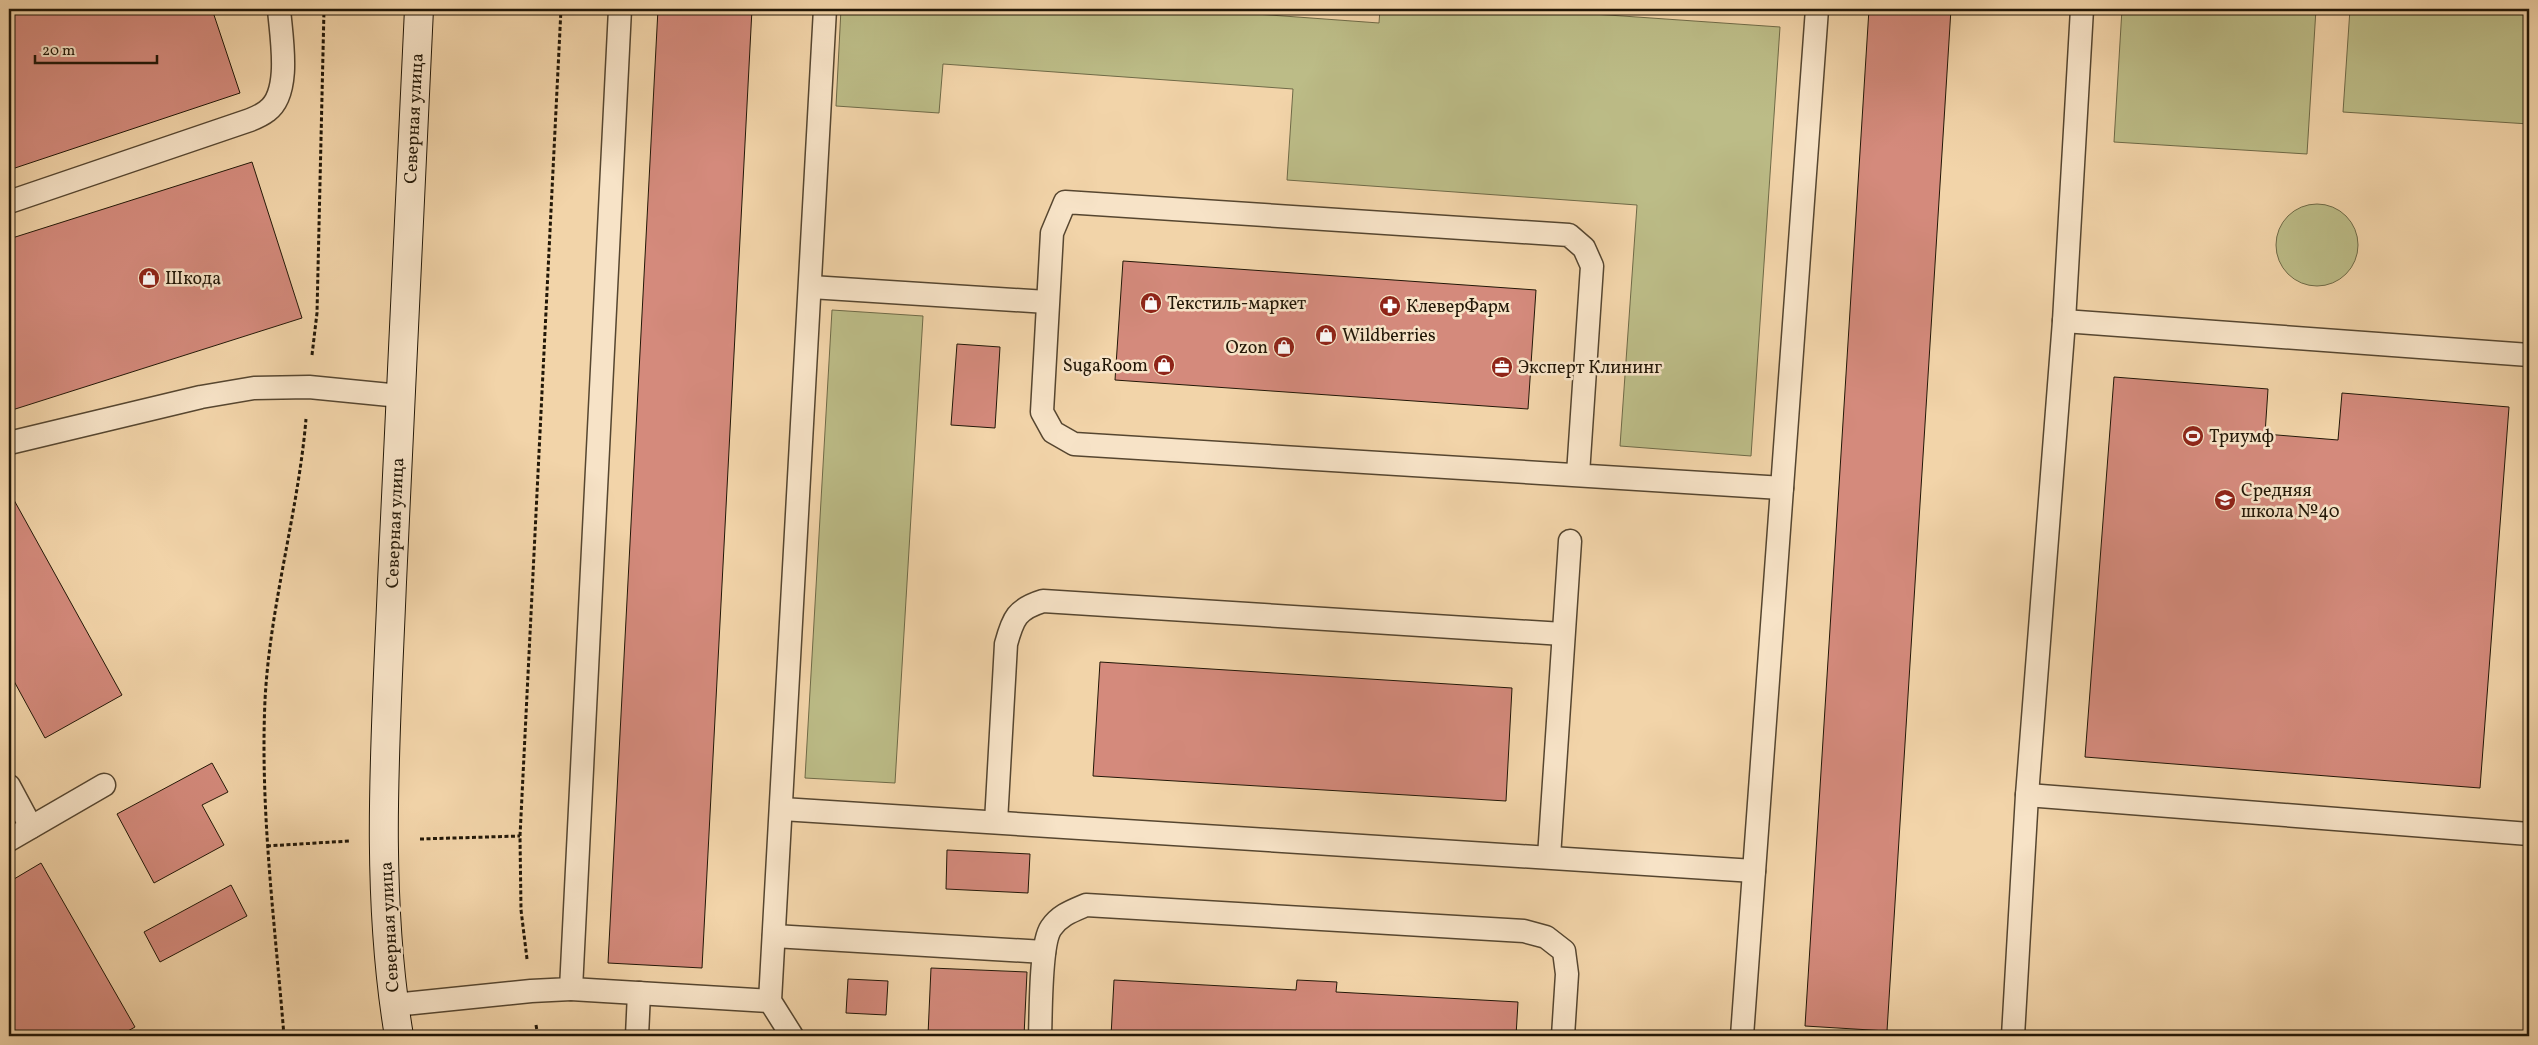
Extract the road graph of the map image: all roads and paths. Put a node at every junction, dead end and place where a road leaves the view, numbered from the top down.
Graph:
1 (279, 9) edge
2 (324, 9) edge
3 (419, 9) edge
4 (561, 9) edge
5 (620, 9) edge
6 (825, 9) edge
7 (1816, 9) edge
8 (2082, 9) edge
9 (9, 202) edge
10 (811, 287) junction
11 (1047, 302) junction
12 (2064, 321) junction
13 (2529, 355) edge
14 (309, 386) junction
15 (400, 396) junction
16 (9, 443) edge
17 (1578, 474) junction
18 (1782, 488) junction
19 (1570, 541) dead end
20 (1563, 634) junction
21 (104, 785) dead end
22 (9, 786) edge
23 (2027, 795) junction
24 (782, 808) junction
25 (996, 822) junction
26 (31, 827) junction
27 (2529, 834) edge
28 (9, 840) edge
29 (1549, 858) junction
30 (1754, 871) junction
31 (774, 936) junction
32 (1044, 952) junction
33 (571, 989) junction
34 (531, 991) junction
35 (640, 993) junction
36 (770, 1001) junction
37 (394, 1006) junction
38 (284, 1036) edge
39 (399, 1036) edge
40 (538, 1036) edge
41 (638, 1036) edge
42 (792, 1036) edge
43 (1040, 1036) edge
44 (1563, 1036) edge
45 (1742, 1036) edge
46 (2013, 1036) edge

1 - 9 lane
2 - 14 path
3 - 15 main road, Северная улица
4 - 34 path
5 - 33 lane
6 - 10 lane
7 - 18 lane
8 - 12 lane
10 - 11 lane
10 - 24 lane
11 - 17 lane
11 - 17 lane
12 - 13 lane
12 - 23 lane
14 - 15 lane
14 - 16 lane
14 - 38 path
15 - 37 main road, Северная улица
17 - 18 lane
18 - 30 lane
19 - 20 lane
20 - 25 lane
20 - 29 lane
21 - 26 lane
22 - 26 lane
23 - 27 lane
23 - 46 lane
24 - 25 lane
24 - 31 lane
25 - 29 lane
26 - 28 lane
29 - 30 lane
30 - 45 lane
31 - 32 lane
31 - 36 lane
32 - 43 lane
32 - 44 lane
33 - 34 lane
33 - 35 lane
34 - 37 lane
34 - 40 path
35 - 36 lane
35 - 41 lane
36 - 42 lane
37 - 39 main road, Северная улица

